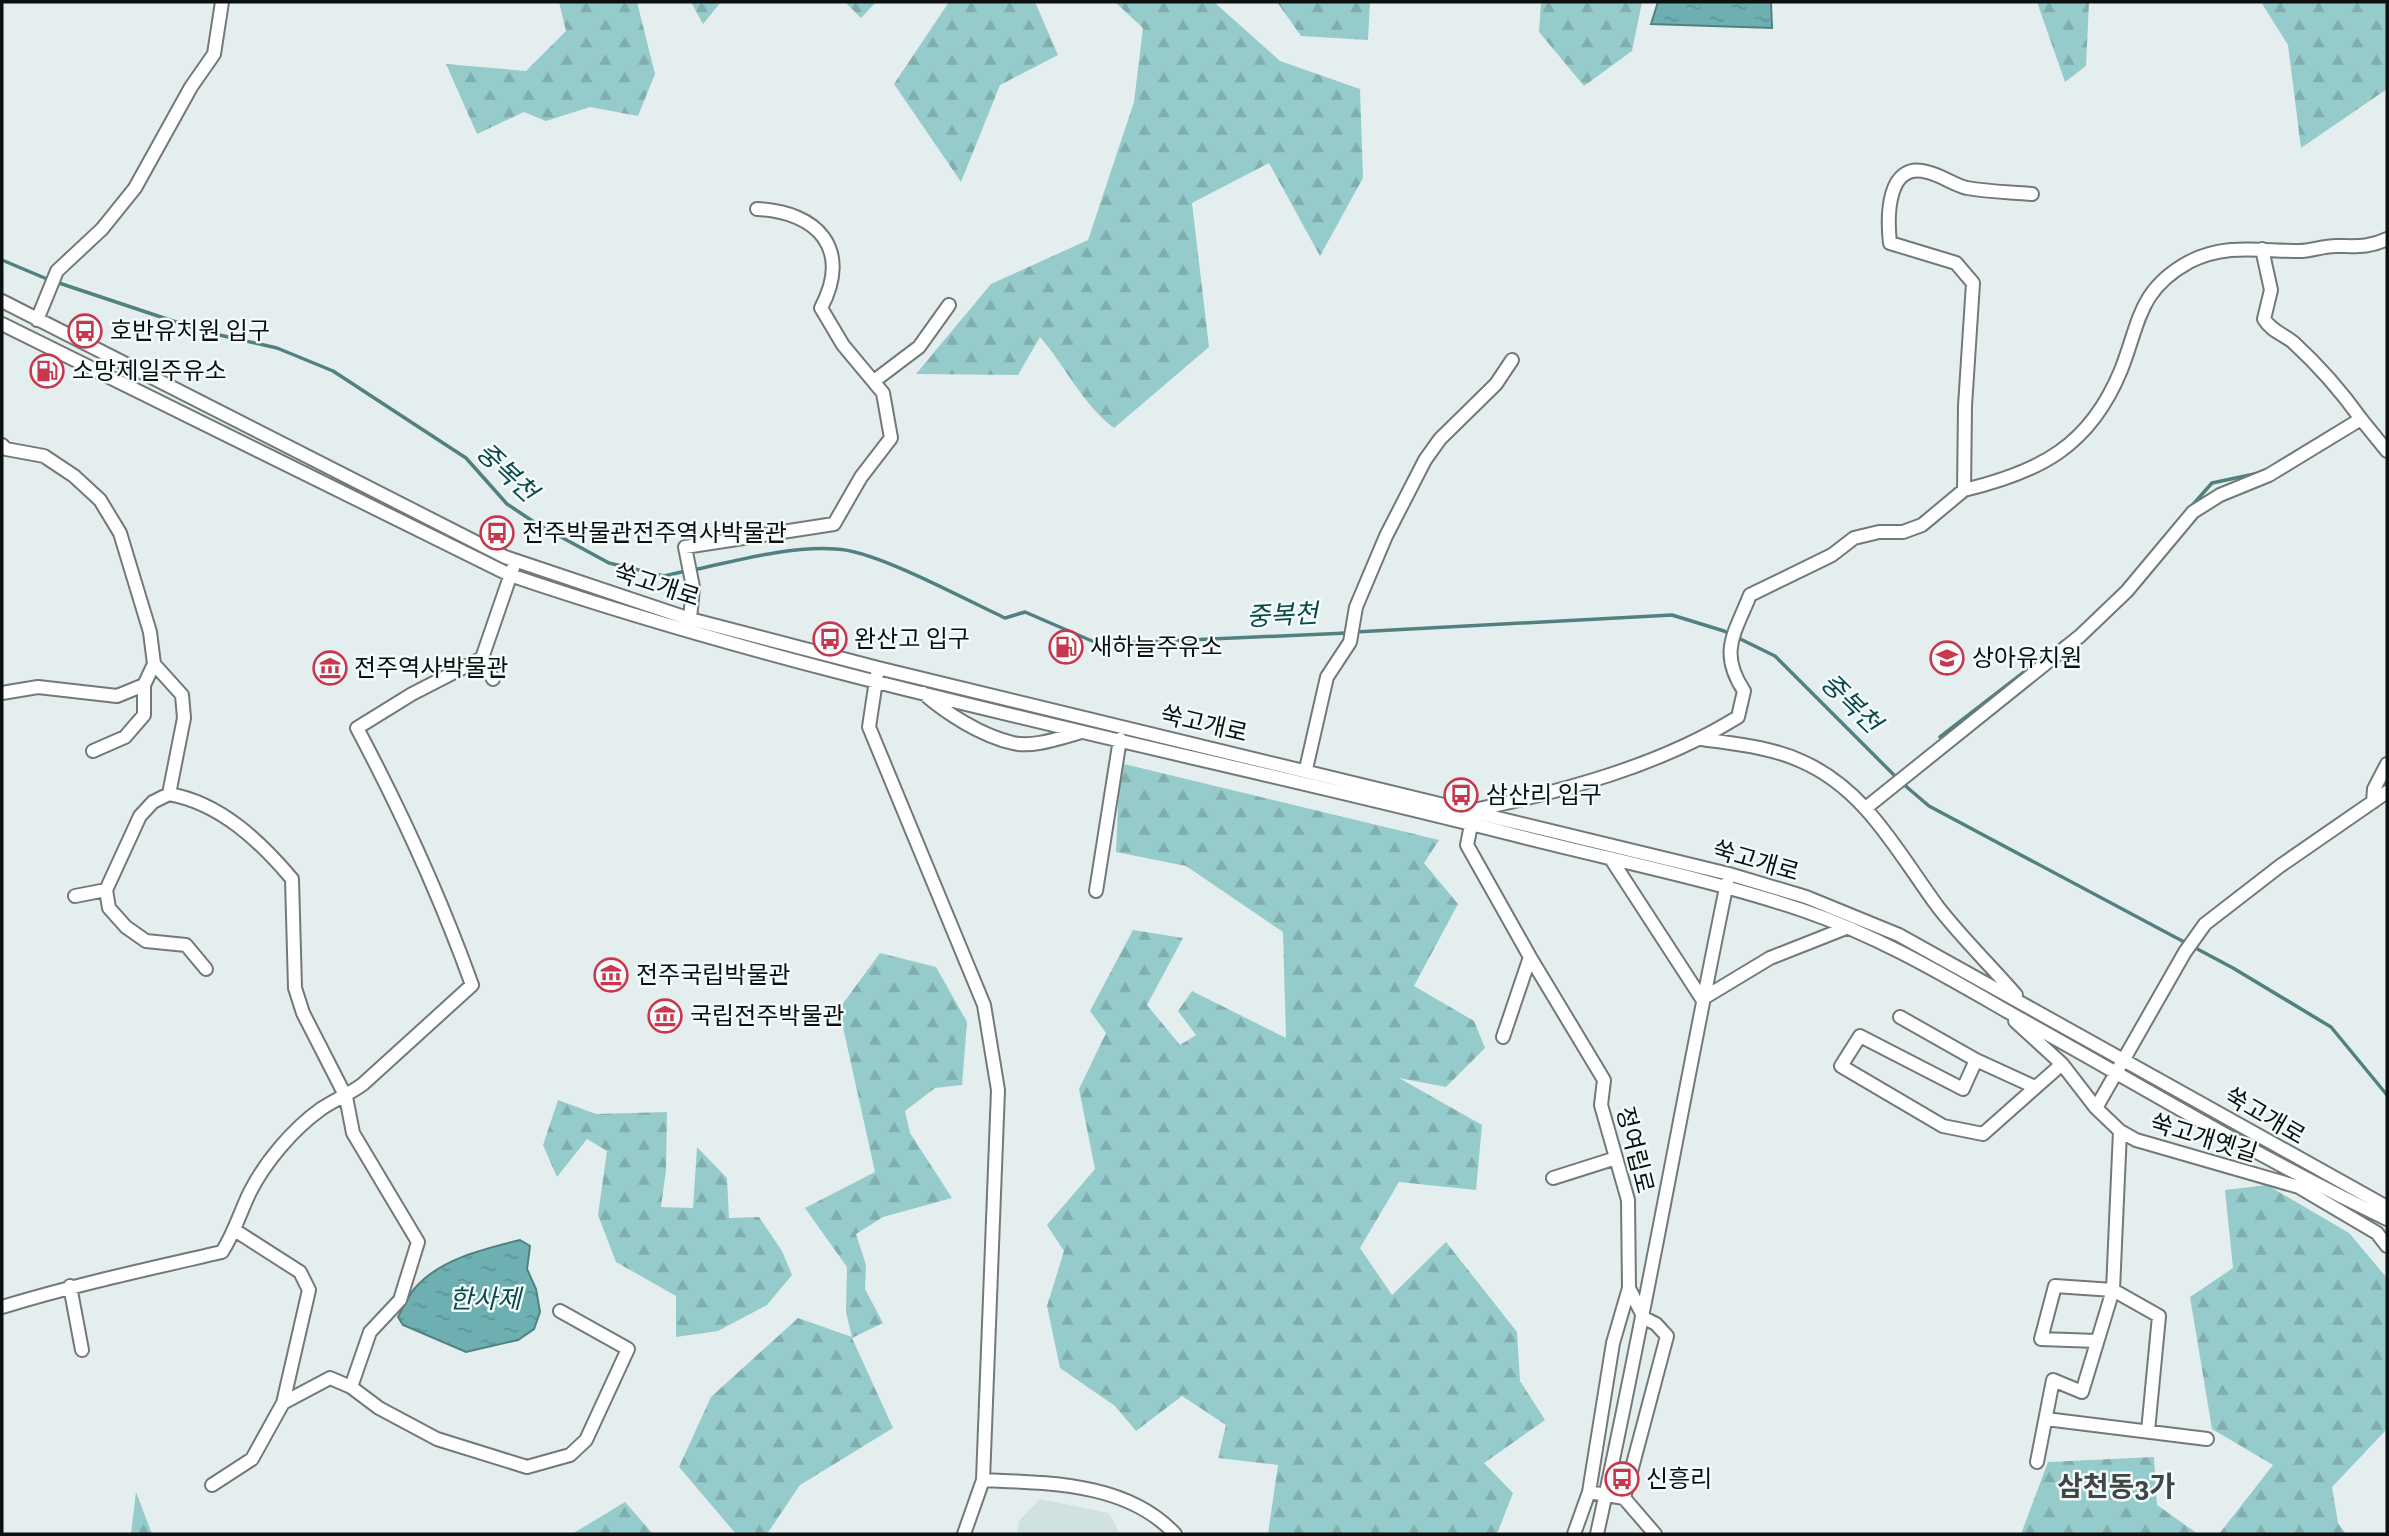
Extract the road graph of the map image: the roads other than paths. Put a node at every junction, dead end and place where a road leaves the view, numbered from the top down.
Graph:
1 (222, 2) edge
2 (2032, 194) dead end
3 (757, 209) dead end
4 (2387, 239) edge
5 (2262, 249) junction
6 (2, 300) edge
7 (949, 305) dead end
8 (37, 320) junction
9 (2, 324) edge
10 (1512, 360) dead end
11 (874, 381) junction
12 (2361, 419) junction
13 (2, 445) edge
14 (2387, 451) edge
15 (1964, 490) junction
16 (516, 561) junction
17 (510, 575) junction
18 (690, 619) junction
19 (482, 658) junction
20 (155, 664) junction
21 (877, 674) junction
22 (493, 679) dead end
23 (144, 685) junction
24 (920, 691) junction
25 (2, 693) edge
26 (1086, 732) junction
27 (1120, 739) junction
28 (1702, 739) junction
29 (93, 751) dead end
30 (2387, 764) edge
31 (1306, 769) junction
32 (2387, 792) edge
33 (169, 794) junction
34 (2373, 802) junction
35 (1867, 807) junction
36 (1474, 810) junction
37 (1471, 824) junction
38 (1611, 859) junction
39 (1729, 874) junction
40 (1726, 888) junction
41 (106, 890) junction
42 (1096, 891) dead end
43 (75, 897) dead end
44 (1846, 928) junction
45 (1530, 957) junction
46 (206, 969) dead end
47 (1702, 999) junction
48 (2022, 1002) junction
49 (2000, 1007) junction
50 (1900, 1017) dead end
51 (1503, 1037) dead end
52 (1976, 1060) junction
53 (2123, 1060) junction
54 (2062, 1064) junction
55 (2116, 1072) junction
56 (2035, 1087) junction
57 (346, 1097) junction
58 (2096, 1108) junction
59 (2120, 1131) junction
60 (1616, 1158) junction
61 (1553, 1178) dead end
62 (2387, 1207) edge
63 (2387, 1219) edge
64 (236, 1231) junction
65 (2387, 1246) edge
66 (70, 1286) junction
67 (1629, 1288) junction
68 (2113, 1290) junction
69 (2, 1307) edge
70 (560, 1311) dead end
71 (1644, 1318) junction
72 (2097, 1340) junction
73 (82, 1350) dead end
74 (351, 1387) junction
75 (283, 1403) junction
76 (2046, 1419) junction
77 (2148, 1431) junction
78 (2207, 1438) dead end
79 (2038, 1462) dead end
80 (983, 1480) junction
81 (212, 1485) dead end
82 (1589, 1492) junction
83 (1605, 1497) junction
84 (1624, 1498) junction
85 (964, 1534) edge
86 (1175, 1534) edge
87 (1574, 1534) edge
88 (1597, 1534) edge
89 (1655, 1534) edge

1 - 8 street
2 - 15 street
3 - 11 street
4 - 5 street
5 - 12 street
5 - 15 street
6 - 8 street, 쑥고개로
7 - 11 street
8 - 16 street, 쑥고개로
9 - 17 street, 쑥고개로
10 - 31 street
11 - 18 street
12 - 14 street
12 - 35 street
13 - 20 street
15 - 28 street
16 - 17 street
16 - 18 street, 쑥고개로
17 - 19 street
17 - 21 street, 쑥고개로
18 - 21 street, 쑥고개로
19 - 22 street
19 - 57 street
20 - 23 street
20 - 33 street
21 - 24 street, 쑥고개로
21 - 31 street, 쑥고개로
21 - 80 street
23 - 25 street
23 - 29 street
24 - 26 street, 쑥고개로
24 - 26 street
26 - 27 street, 쑥고개로
27 - 37 street, 쑥고개로
27 - 42 street
28 - 35 street
28 - 36 street
30 - 34 street
31 - 36 street, 쑥고개로
32 - 34 street
33 - 41 street
33 - 57 street
34 - 53 street
35 - 48 street
36 - 37 street, 정여립로
36 - 39 street, 쑥고개로
37 - 38 street, 쑥고개로
37 - 45 street, 정여립로
38 - 40 street, 쑥고개로
38 - 47 street
39 - 40 street, 정여립로
39 - 48 street, 쑥고개로
40 - 44 street, 쑥고개로
40 - 47 street, 정여립로
41 - 43 street
41 - 46 street
44 - 47 street
44 - 49 street, 쑥고개로
45 - 51 street
45 - 60 street, 정여립로
47 - 71 street, 정여립로
48 - 53 street, 쑥고개로
49 - 54 street, 쑥고개옛길
49 - 55 street, 쑥고개로
50 - 52 street
52 - 56 street
52 - 56 street
53 - 55 street
53 - 62 street, 쑥고개로
54 - 56 street
54 - 58 street, 쑥고개옛길
55 - 58 street
55 - 63 street, 쑥고개로
57 - 64 street
57 - 74 street
58 - 59 street, 쑥고개옛길
59 - 65 street, 쑥고개옛길
59 - 68 street
60 - 61 street
60 - 67 street, 정여립로
64 - 66 street
64 - 75 street
66 - 69 street
66 - 73 street
67 - 71 street
67 - 82 street, 정여립로
68 - 72 street
68 - 72 street
68 - 77 street
70 - 74 street
71 - 83 street, 정여립로
71 - 84 street
72 - 76 street
74 - 75 street
75 - 81 street
76 - 77 street
76 - 79 street
77 - 78 street
80 - 85 street
80 - 86 street
82 - 83 street
82 - 87 street, 정여립로
83 - 84 street
83 - 88 street, 정여립로
84 - 89 street

